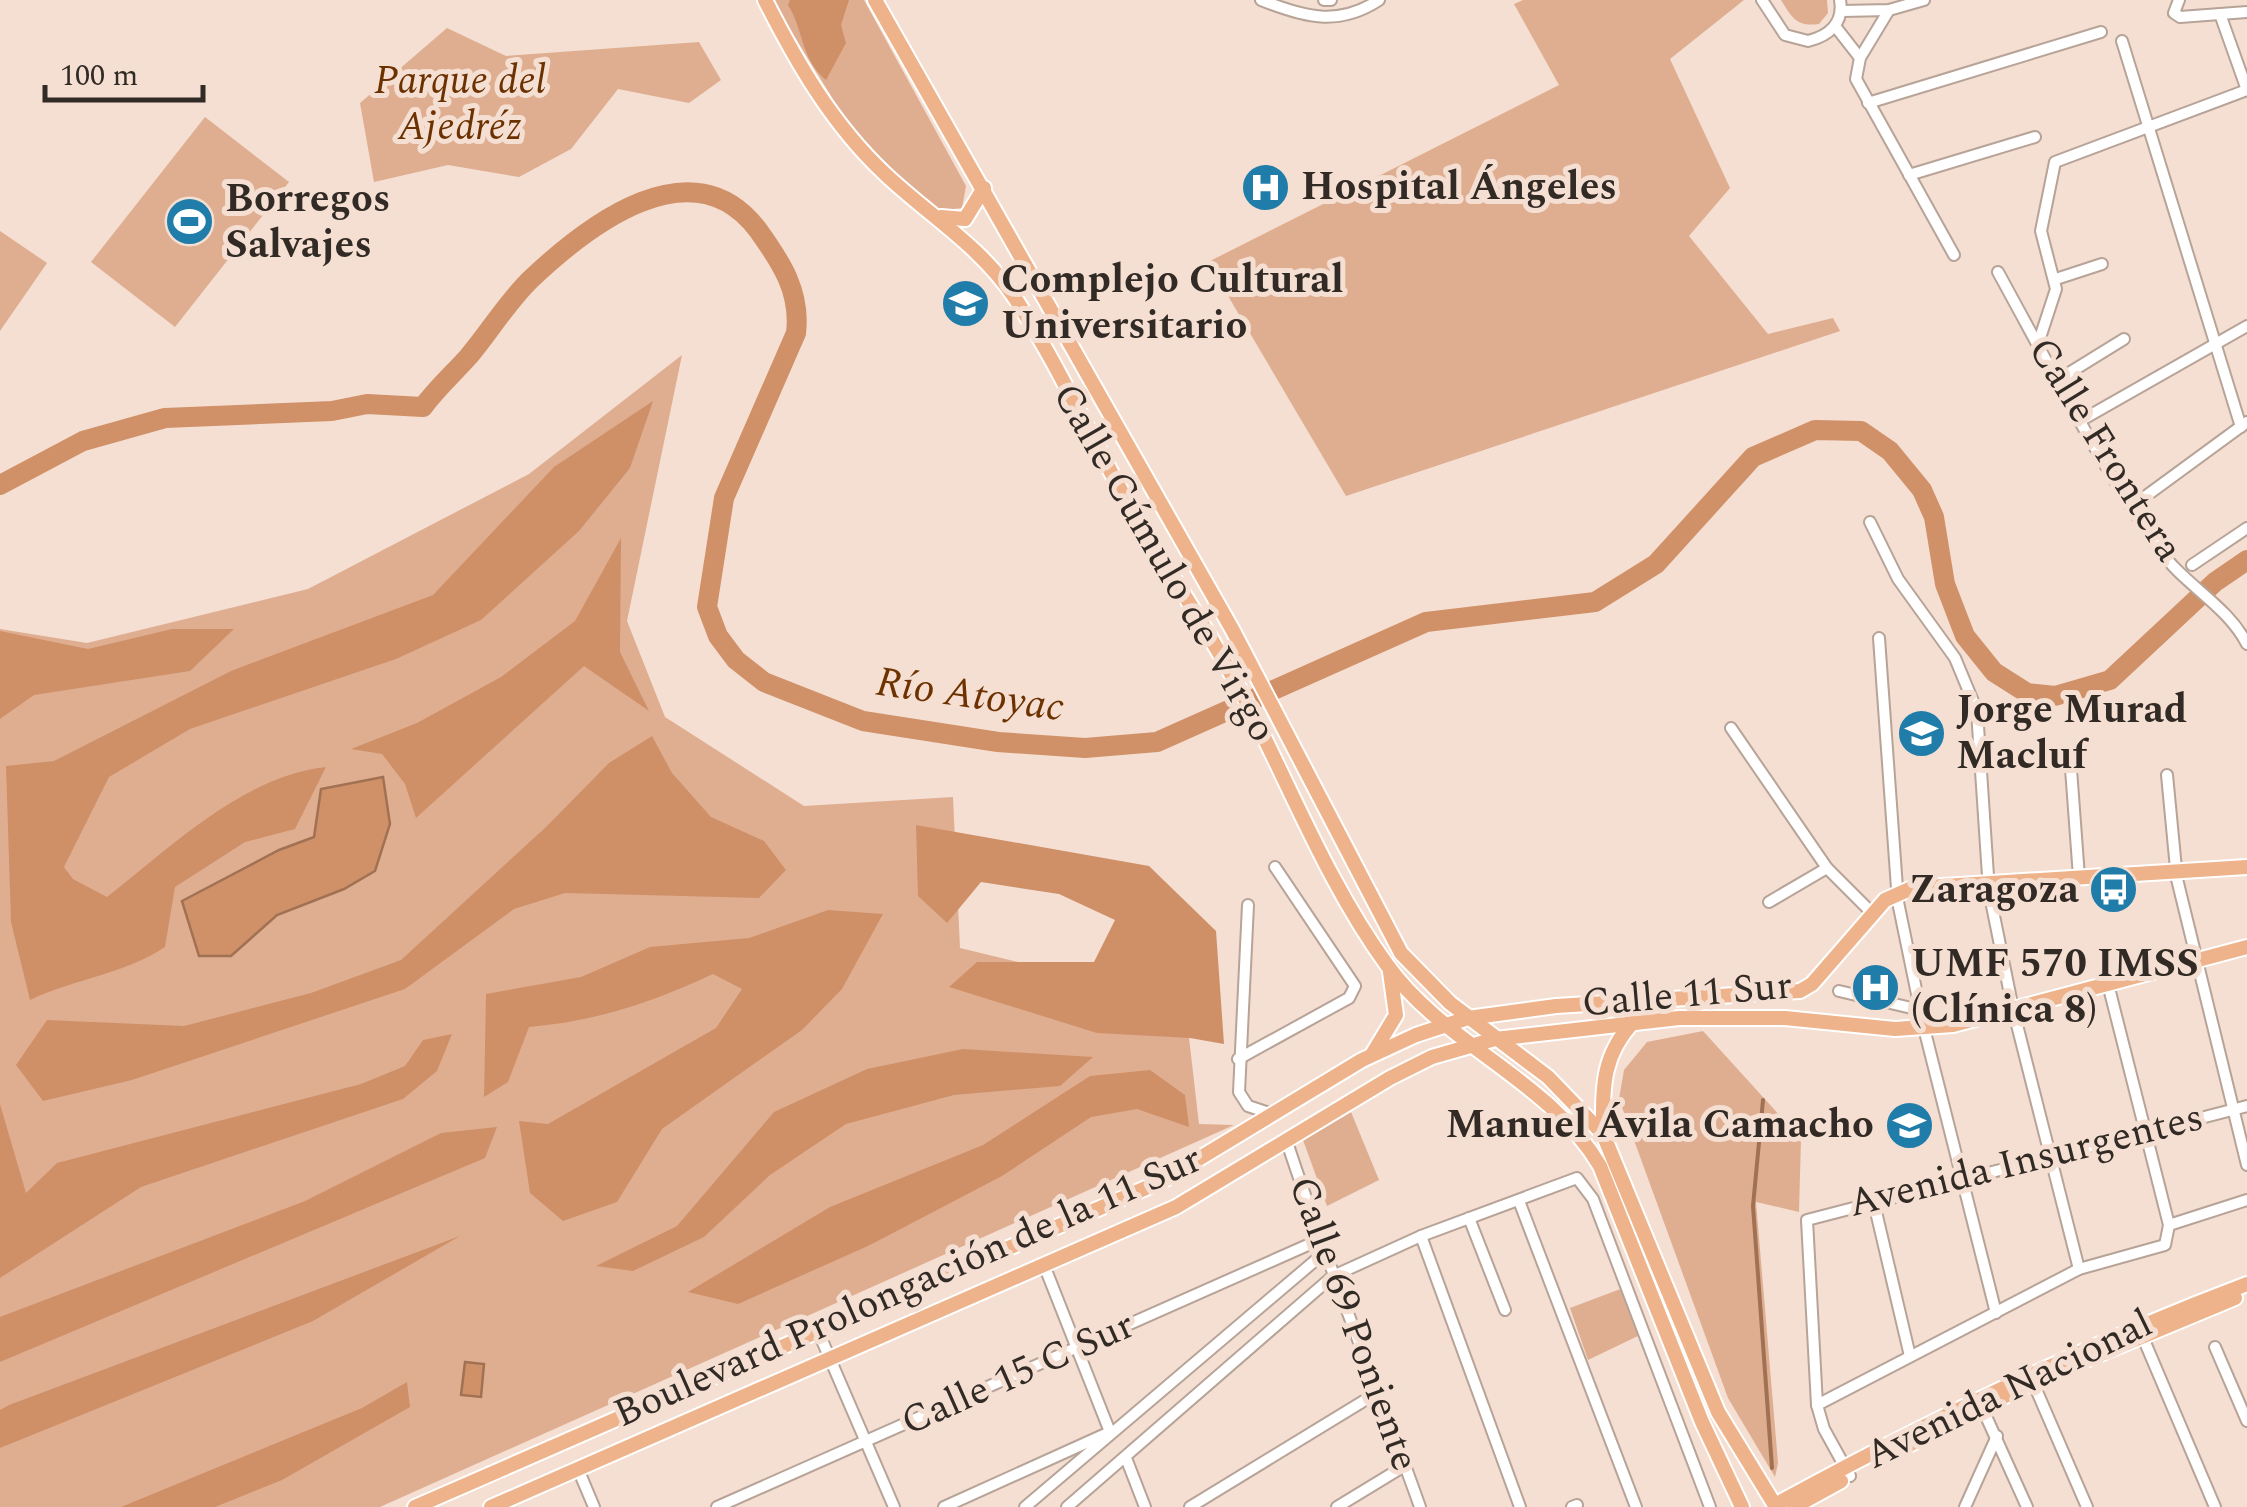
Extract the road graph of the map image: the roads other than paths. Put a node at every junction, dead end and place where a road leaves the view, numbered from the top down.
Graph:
1 (764, 0) edge
2 (875, 0) edge
3 (1261, 0) edge
4 (1378, 0) edge
5 (1762, 0) edge
6 (1924, 0) edge
7 (2180, 0) edge
8 (1841, 5) edge
9 (1889, 10) junction
10 (2247, 12) edge
11 (2220, 14) junction
12 (1836, 26) junction
13 (2100, 32) dead end
14 (2122, 41) dead end
15 (1860, 58) junction
16 (2247, 90) edge
17 (1868, 103) junction
18 (2146, 127) junction
19 (2035, 137) dead end
20 (1909, 175) junction
21 (984, 188) junction
22 (922, 207) junction
23 (1954, 256) dead end
24 (2102, 264) dead end
25 (1998, 272) dead end
26 (2056, 279) junction
27 (2247, 326) edge
28 (2124, 339) dead end
29 (2038, 344) junction
30 (2215, 344) junction
31 (1043, 347) junction
32 (1086, 373) junction
33 (2056, 381) junction
34 (2080, 421) junction
35 (2244, 425) edge
36 (2131, 507) junction
37 (1870, 522) dead end
38 (2247, 528) edge
39 (2192, 565) dead end
40 (1880, 638) dead end
41 (2247, 644) edge
42 (1731, 728) dead end
43 (2071, 769) dead end
44 (2167, 775) dead end
45 (1274, 867) dead end
46 (2247, 867) edge
47 (1827, 868) junction
48 (2176, 872) junction
49 (2079, 877) junction
50 (1988, 883) junction
51 (1898, 897) junction
52 (1769, 902) dead end
53 (1248, 905) dead end
54 (1872, 913) junction
55 (2247, 947) edge
56 (2198, 960) junction
57 (1388, 967) junction
58 (2108, 984) junction
59 (1839, 990) dead end
60 (1556, 1006) junction
61 (2013, 1009) junction
62 (1920, 1010) junction
63 (1468, 1018) junction
64 (1633, 1022) junction
65 (1446, 1024) junction
66 (1563, 1028) junction
67 (1924, 1028) junction
68 (1495, 1038) junction
69 (1472, 1045) junction
70 (1374, 1054) junction
71 (1238, 1059) junction
72 (2247, 1106) edge
73 (2233, 1108) junction
74 (1272, 1114) junction
75 (2143, 1133) junction
76 (1603, 1134) junction
77 (1287, 1142) junction
78 (2052, 1156) junction
79 (2247, 1165) edge
80 (1962, 1178) junction
81 (1873, 1199) junction
82 (2247, 1200) edge
83 (1519, 1201) junction
84 (1469, 1218) junction
85 (2169, 1224) junction
86 (1420, 1236) junction
87 (1319, 1240) junction
88 (1324, 1254) junction
89 (1044, 1265) junction
90 (2079, 1269) junction
91 (1333, 1276) junction
92 (2247, 1284) edge
93 (2247, 1294) edge
94 (1505, 1310) dead end
95 (1996, 1312) junction
96 (2140, 1330) junction
97 (818, 1332) junction
98 (2215, 1347) dead end
99 (1079, 1348) junction
100 (1910, 1356) junction
101 (831, 1358) junction
102 (2031, 1377) junction
103 (1380, 1391) junction
104 (1979, 1402) junction
105 (1818, 1405) junction
106 (2247, 1421) edge
107 (1110, 1432) junction
108 (1998, 1436) junction
109 (867, 1441) junction
110 (1126, 1458) junction
111 (1406, 1465) junction
112 (578, 1469) junction
113 (1847, 1472) junction
114 (1775, 1506) edge
115 (415, 1507) edge
116 (491, 1507) edge
117 (594, 1507) edge
118 (718, 1507) edge
119 (894, 1507) edge
120 (944, 1507) edge
121 (1024, 1507) edge
122 (1067, 1507) edge
123 (1145, 1507) edge
124 (1190, 1507) edge
125 (1338, 1507) edge
126 (1420, 1507) edge
127 (1520, 1507) edge
128 (1636, 1507) edge
129 (1710, 1507) edge
130 (1742, 1507) edge
131 (1794, 1507) edge
132 (1964, 1507) edge
133 (2027, 1507) edge
134 (2087, 1507) edge
135 (2215, 1507) edge

1 - 22 main road, Calle Cúmulo de Virgo
2 - 21 main road, Calle Cúmulo de Virgo
3 - 4 street
5 - 12 street
6 - 9 street
7 - 11 street
8 - 9 street
8 - 12 street
9 - 15 street
10 - 11 street
11 - 16 street
12 - 15 street
13 - 17 street
14 - 18 street
15 - 17 street
16 - 18 street
17 - 20 street
18 - 26 street
18 - 30 street
19 - 20 street
20 - 23 street
21 - 22 main road
21 - 32 main road, Calle Cúmulo de Virgo
22 - 31 main road, Calle Cúmulo de Virgo
24 - 26 street
25 - 29 street, Calle Frontera
26 - 29 street
27 - 30 street
28 - 33 street
29 - 33 street, Calle Frontera
30 - 34 street
30 - 35 street
31 - 32 main road
31 - 57 main road, Calle Cúmulo de Virgo
32 - 63 main road, Calle Cúmulo de Virgo
33 - 34 street, Calle Frontera
34 - 36 street, Calle Frontera
35 - 36 street
36 - 41 street, Calle Frontera
37 - 50 street
38 - 39 street
40 - 51 street
42 - 47 street
43 - 49 street
44 - 48 street
45 - 71 street
46 - 48 main road
47 - 52 street
47 - 54 street
48 - 49 main road
48 - 56 street
49 - 50 main road
50 - 51 main road
50 - 61 street
51 - 54 main road, Calle 11 Sur
51 - 62 street
53 - 71 street
54 - 60 main road, Calle 11 Sur
55 - 56 main road, Calle 11 Sur
56 - 58 main road, Calle 11 Sur
56 - 73 street
57 - 65 main road, Calle Cúmulo de Virgo
57 - 70 main road
58 - 61 main road, Calle 11 Sur
58 - 75 street
59 - 62 street
60 - 63 main road, Calle 11 Sur
60 - 66 main road
61 - 67 main road, Calle 11 Sur
61 - 78 street
62 - 67 street
63 - 65 main road, Calle 11 Sur
63 - 68 main road, Calle Cúmulo de Virgo
64 - 66 main road, Calle 11 Sur
64 - 67 main road, Calle 11 Sur
64 - 76 main road
65 - 69 main road, Calle Cúmulo de Virgo
65 - 70 main road, Boulevard Prolongación de la 11 Sur
66 - 68 main road, Calle 11 Sur
67 - 80 street
68 - 69 main road, Calle 11 Sur
68 - 76 main road, Calle Cúmulo de Virgo
69 - 77 main road, Boulevard Prolongación de la 11 Sur
69 - 130 main road, Calle Cúmulo de Virgo
70 - 74 main road, Boulevard Prolongación de la 11 Sur
71 - 74 street
72 - 73 street, Avenida Insurgentes
73 - 75 street, Avenida Insurgentes
73 - 79 street
74 - 97 main road, Boulevard Prolongación de la 11 Sur
75 - 78 street, Avenida Insurgentes
75 - 85 street
76 - 114 main road
77 - 87 street, Calle 69 Poniente
77 - 89 main road, Boulevard Prolongación de la 11 Sur
78 - 80 street, Avenida Insurgentes
78 - 90 street
80 - 81 street, Avenida Insurgentes
80 - 95 street
81 - 100 street
81 - 105 street, Avenida Insurgentes
82 - 85 street
83 - 84 street
83 - 128 street
83 - 129 street
84 - 86 street
84 - 94 street
85 - 90 street
86 - 91 street
86 - 127 street
87 - 88 street, Calle 69 Poniente
87 - 99 street, Calle 15 C Sur
88 - 91 street, Calle 69 Poniente
88 - 107 street
89 - 99 street
89 - 101 main road, Boulevard Prolongación de la 11 Sur
90 - 95 street
91 - 103 street, Calle 69 Poniente
91 - 110 street
92 - 96 main road, Avenida Nacional
93 - 96 main road, Avenida Nacional
95 - 100 street
96 - 102 main road, Avenida Nacional
96 - 135 street
97 - 101 street
97 - 115 main road, Boulevard Prolongación de la 11 Sur
98 - 106 street
99 - 107 street
99 - 109 street, Calle 15 C Sur
100 - 105 street
101 - 109 street
101 - 112 main road, Boulevard Prolongación de la 11 Sur
102 - 104 main road, Avenida Nacional
102 - 134 street
103 - 111 street, Calle 69 Poniente
103 - 124 street
104 - 108 street
104 - 113 main road, Avenida Nacional
105 - 113 street
107 - 120 street
107 - 121 street
108 - 132 street
108 - 133 street
109 - 118 street, Calle 15 C Sur
109 - 119 street
110 - 122 street
110 - 123 street
111 - 125 street
111 - 126 street, Calle 69 Poniente
112 - 116 main road, Boulevard Prolongación de la 11 Sur
112 - 117 street
113 - 114 main road, Avenida Nacional
113 - 131 main road, Avenida Nacional

